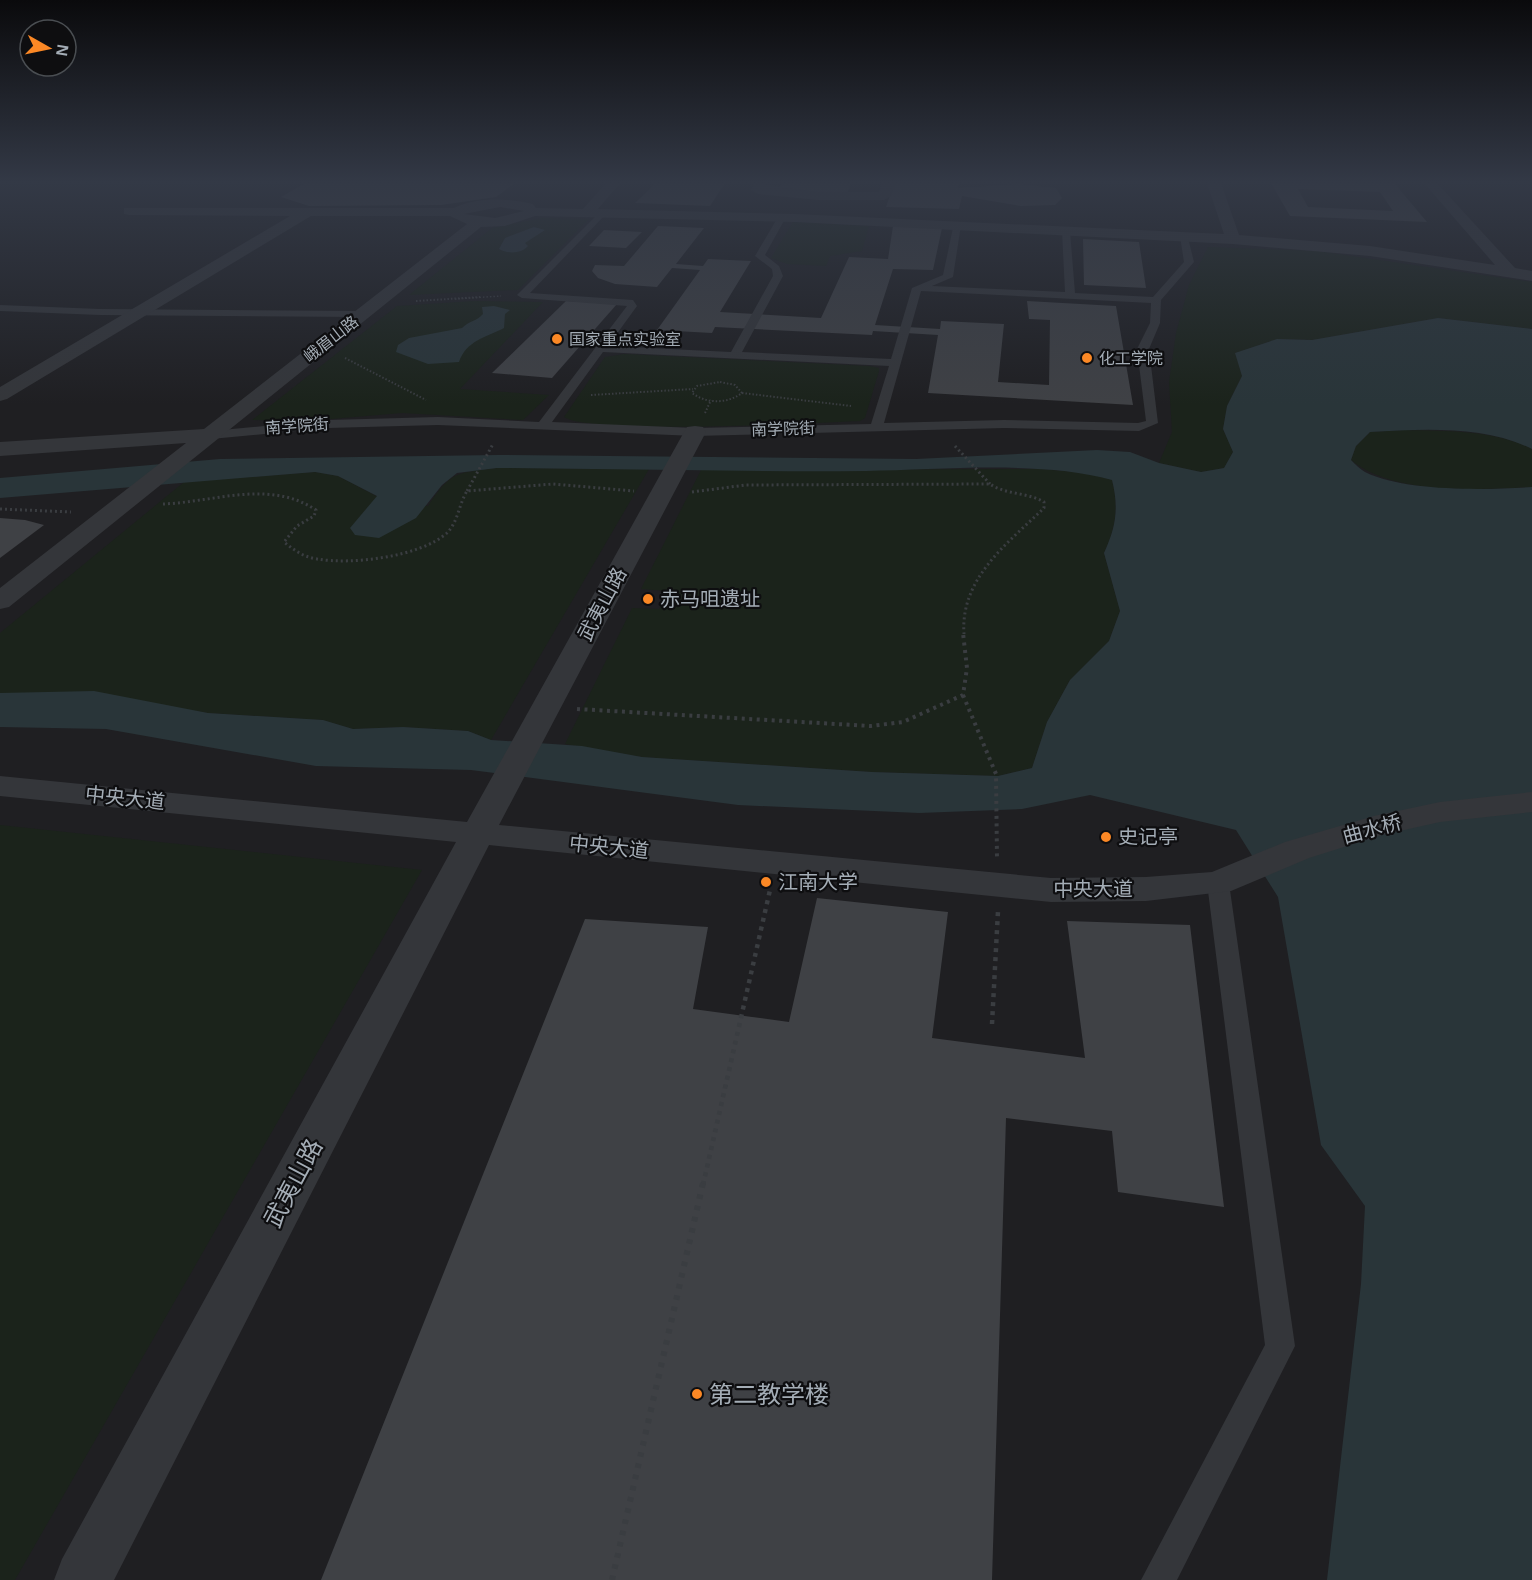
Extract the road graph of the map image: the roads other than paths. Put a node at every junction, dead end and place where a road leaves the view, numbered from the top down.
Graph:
1 (232, 257) edge
2 (434, 257) edge
3 (556, 257) edge
4 (761, 257) edge
5 (952, 257) edge
6 (1068, 257) edge
7 (1188, 257) edge
8 (1413, 257) edge
9 (1495, 257) edge
10 (1509, 272) junction
11 (1532, 276) edge
12 (917, 288) junction
13 (1070, 295) junction
14 (1156, 300) junction
15 (0, 308) edge
16 (138, 313) junction
17 (362, 314) junction
18 (600, 349) junction
19 (735, 355) junction
20 (895, 363) junction
21 (0, 395) edge
22 (543, 425) junction
23 (877, 426) junction
24 (695, 432) junction
25 (211, 435) junction
26 (0, 449) edge
27 (0, 601) edge
28 (0, 786) edge
29 (1532, 802) edge
30 (477, 834) junction
31 (1218, 883) junction
32 (83, 1580) edge
33 (1158, 1580) edge

1 - 16 street
2 - 17 street, 峨眉山路
3 - 18 lane
4 - 19 lane
5 - 12 lane
6 - 13 lane
7 - 14 lane
8 - 10 street
9 - 10 street
10 - 11 street
12 - 13 lane
12 - 20 lane
13 - 14 lane
14 - 23 lane, 南学院街
15 - 16 lane
16 - 17 lane
16 - 21 street
17 - 25 street, 峨眉山路
18 - 19 lane
18 - 22 lane
19 - 20 lane
20 - 23 lane
22 - 24 lane, 南学院街
22 - 25 lane, 南学院街
23 - 24 lane, 南学院街
24 - 30 street, 武夷山路
25 - 26 street
25 - 27 street, 峨眉山路
28 - 30 street, 中央大道
29 - 31 street, 曲水桥
30 - 31 street, 中央大道
30 - 32 street, 武夷山路
31 - 33 lane

